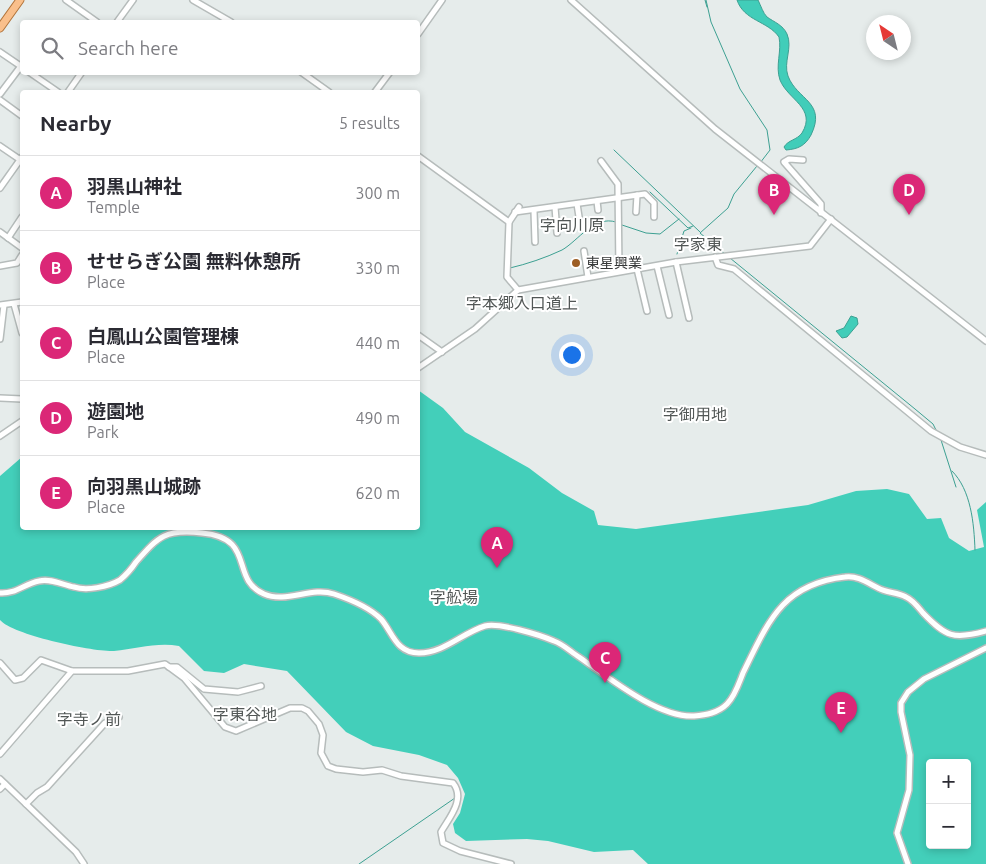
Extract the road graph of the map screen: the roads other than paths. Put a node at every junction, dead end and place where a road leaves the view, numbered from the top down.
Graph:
1 (20, 0) edge
2 (66, 0) edge
3 (133, 0) edge
4 (193, 0) edge
5 (442, 0) edge
6 (571, 0) edge
7 (94, 20) edge
8 (118, 20) edge
9 (228, 20) edge
10 (0, 28) edge
11 (420, 31) edge
12 (0, 52) edge
13 (20, 66) edge
14 (20, 69) edge
15 (33, 75) edge
16 (80, 75) edge
17 (305, 75) edge
18 (388, 75) edge
19 (55, 90) edge
20 (69, 90) edge
21 (326, 90) edge
22 (376, 90) edge
23 (0, 94) edge
24 (0, 100) edge
25 (20, 115) edge
26 (0, 146) edge
27 (420, 157) edge
28 (20, 158) edge
29 (803, 160) dead end
30 (601, 161) dead end
31 (20, 162) edge
32 (0, 187) edge
33 (637, 195) junction
34 (619, 198) junction
35 (597, 201) junction
36 (577, 204) junction
37 (555, 207) junction
38 (534, 210) junction
39 (598, 210) dead end
40 (636, 212) dead end
41 (821, 213) junction
42 (654, 217) dead end
43 (20, 220) edge
44 (831, 220) junction
45 (509, 222) junction
46 (580, 223) dead end
47 (0, 232) edge
48 (557, 232) dead end
49 (8, 238) junction
50 (535, 242) dead end
51 (20, 247) edge
52 (584, 251) dead end
53 (718, 257) junction
54 (20, 258) edge
55 (676, 262) junction
56 (0, 266) edge
57 (657, 266) junction
58 (637, 269) junction
59 (619, 271) junction
60 (588, 277) junction
61 (518, 290) junction
62 (20, 302) edge
63 (14, 304) junction
64 (2, 305) edge
65 (647, 311) dead end
66 (669, 315) dead end
67 (689, 318) dead end
68 (20, 326) edge
69 (420, 336) edge
70 (0, 339) edge
71 (986, 341) edge
72 (442, 352) junction
73 (420, 367) edge
74 (0, 398) edge
75 (20, 399) edge
76 (20, 422) edge
77 (0, 436) edge
78 (985, 454) edge
79 (0, 593) edge
80 (986, 631) edge
81 (986, 648) edge
82 (0, 663) edge
83 (169, 667) junction
84 (2, 670) edge
85 (72, 670) junction
86 (261, 686) dead end
87 (119, 716) dead end
88 (0, 754) edge
89 (0, 779) edge
90 (5, 784) junction
91 (0, 790) edge
92 (26, 804) junction
93 (503, 863) edge
94 (84, 864) edge
95 (511, 864) edge
96 (908, 864) edge

1 - 10 main road
2 - 7 street
3 - 8 street
4 - 9 street
5 - 11 street
6 - 41 street
12 - 13 street
14 - 23 street
15 - 19 street
16 - 20 street
17 - 21 street
18 - 22 street
24 - 25 street
26 - 28 street
27 - 45 street
29 - 41 street
30 - 34 street
31 - 32 street
33 - 34 street
33 - 40 street
33 - 42 street
34 - 35 street
34 - 59 street
35 - 36 street
35 - 39 street
36 - 37 street
36 - 46 street
37 - 38 street
37 - 48 street
38 - 45 street
38 - 50 street
41 - 44 street
43 - 49 street
44 - 53 street
44 - 71 street
45 - 61 street
47 - 49 street
49 - 51 street
52 - 60 street
53 - 55 street
53 - 78 street
54 - 56 street
55 - 57 street
55 - 67 street
57 - 58 street
57 - 66 street
58 - 59 street
58 - 65 street
59 - 60 street
60 - 61 street
61 - 72 street
62 - 63 street
63 - 64 street
63 - 68 street
64 - 70 street
69 - 72 street
72 - 73 street
74 - 75 street
76 - 77 street
79 - 80 street
81 - 96 street
82 - 84 street
83 - 85 street
83 - 86 street
83 - 93 street
84 - 85 street
85 - 88 street
87 - 92 street
89 - 90 street
90 - 91 street
90 - 92 street
92 - 94 street
93 - 95 street

